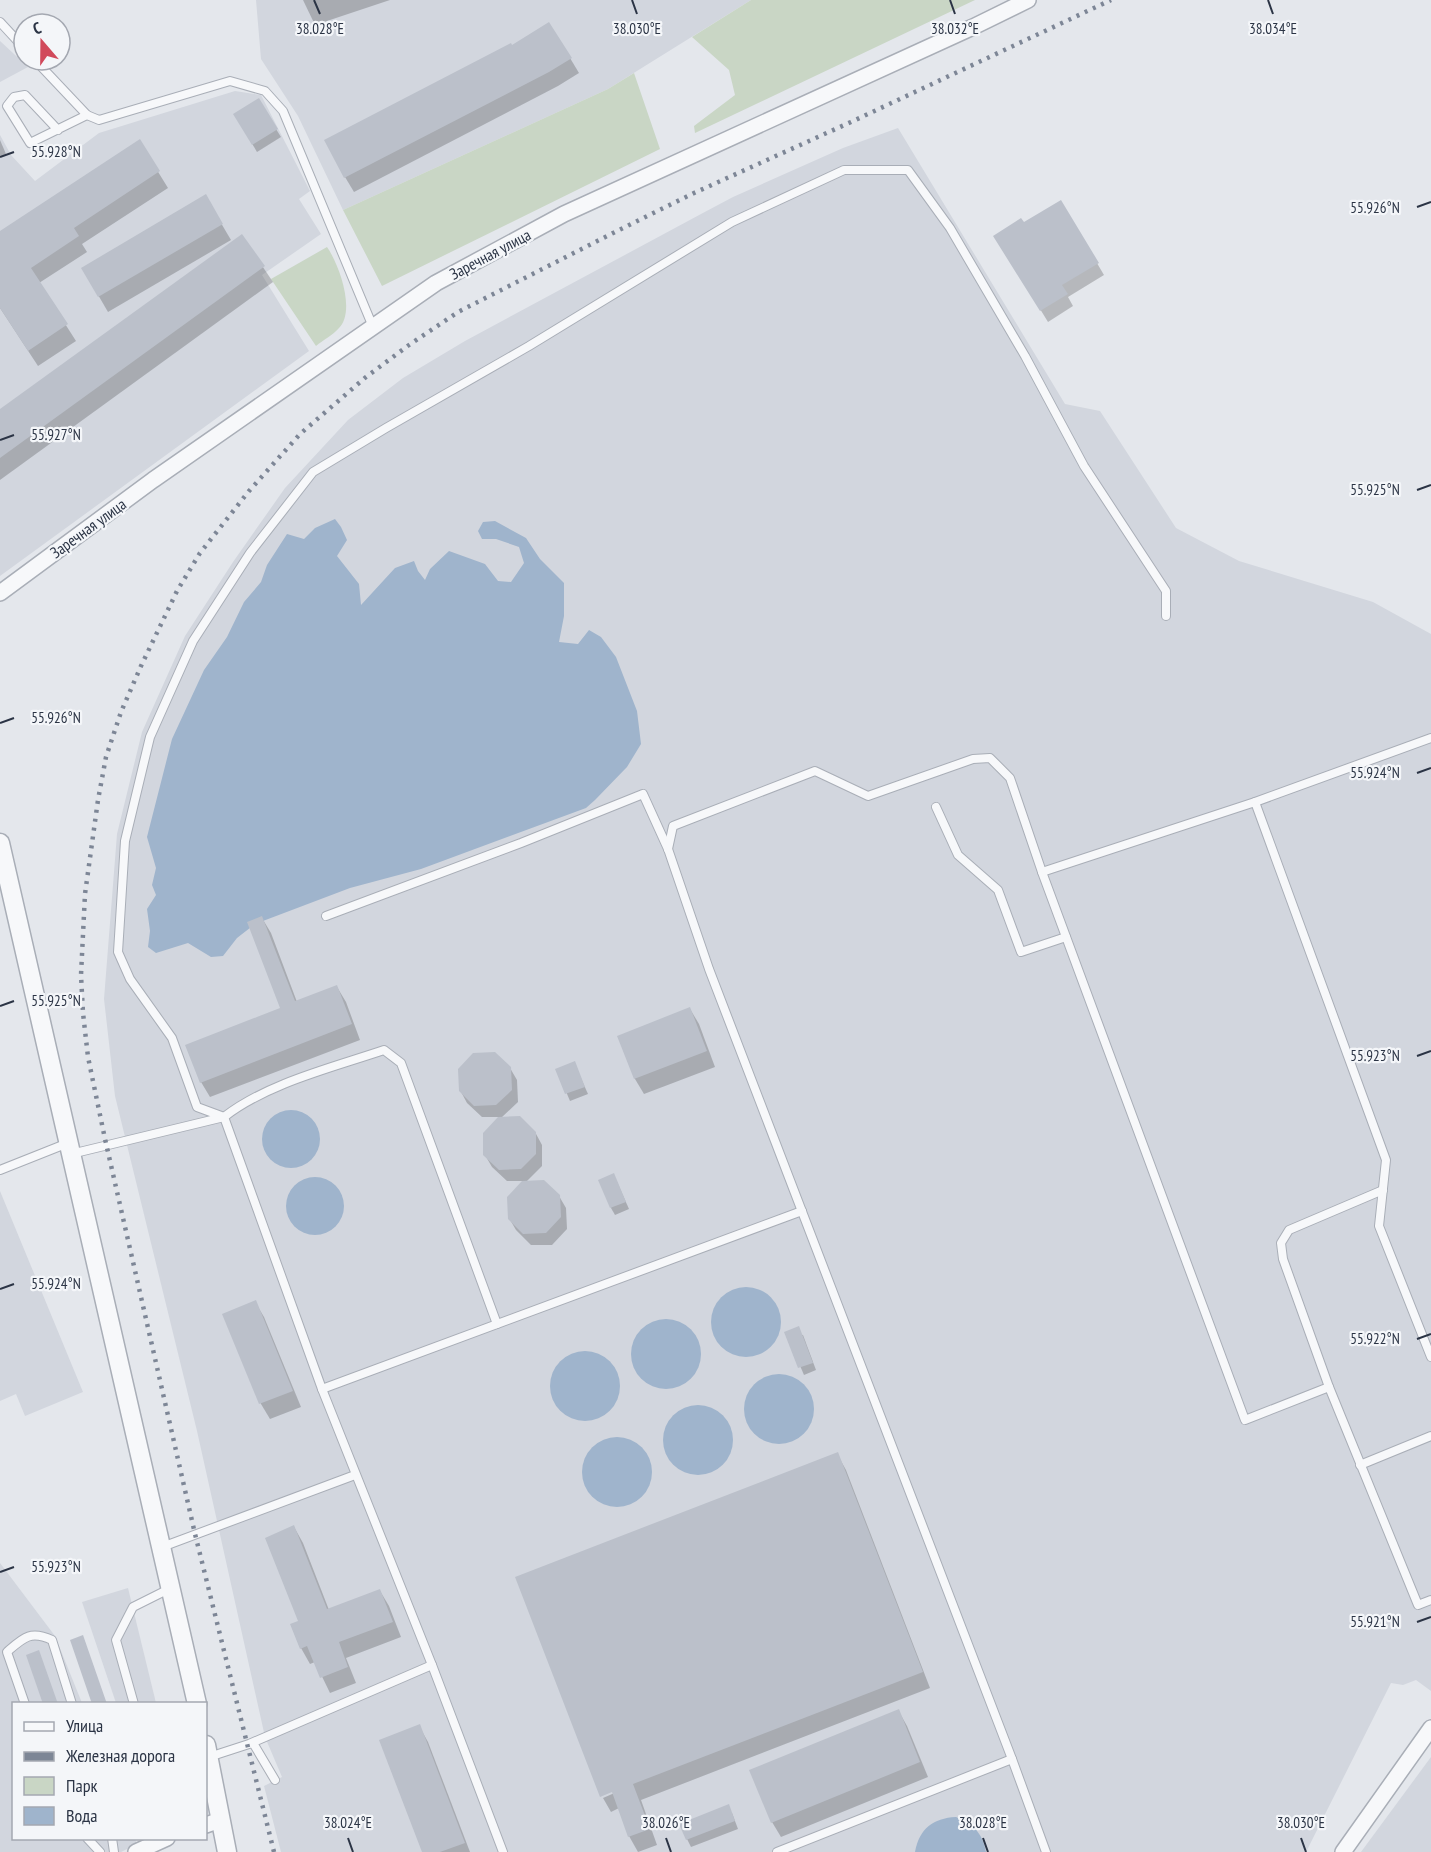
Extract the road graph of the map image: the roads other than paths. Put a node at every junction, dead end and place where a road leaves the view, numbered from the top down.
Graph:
1 (1028, 0) edge
2 (0, 22) edge
3 (12, 35) edge
4 (46, 72) edge
5 (87, 116) junction
6 (58, 130) junction
7 (373, 327) junction
8 (0, 592) edge
9 (1166, 616) dead end
10 (1431, 738) edge
11 (1255, 801) junction
12 (936, 807) dead end
13 (0, 843) edge
14 (668, 849) junction
15 (1042, 872) junction
16 (326, 916) dead end
17 (1066, 937) junction
18 (224, 1117) junction
19 (69, 1149) junction
20 (0, 1170) edge
21 (1383, 1190) junction
22 (802, 1211) junction
23 (497, 1324) junction
24 (1431, 1357) edge
25 (1329, 1387) junction
26 (322, 1389) junction
27 (1431, 1436) edge
28 (1360, 1465) junction
29 (356, 1475) junction
30 (162, 1547) junction
31 (171, 1588) junction
32 (1431, 1600) edge
33 (432, 1665) junction
34 (24, 1702) edge
35 (71, 1702) edge
36 (133, 1702) edge
37 (197, 1702) edge
38 (1431, 1728) edge
39 (253, 1743) junction
40 (207, 1751) edge
41 (1012, 1759) junction
42 (275, 1780) dead end
43 (213, 1822) edge
44 (88, 1840) edge
45 (166, 1840) edge
46 (100, 1852) edge
47 (136, 1852) edge
48 (227, 1852) edge
49 (503, 1852) edge
50 (777, 1852) edge
51 (1046, 1852) edge
52 (1343, 1852) edge

1 - 7 street, Заречная улица
2 - 3 lane
4 - 5 lane
5 - 6 lane
5 - 7 lane
6 - 6 lane
7 - 8 street, Заречная улица
9 - 18 lane
10 - 11 lane
11 - 15 lane
11 - 21 lane
12 - 17 lane
13 - 19 street
14 - 15 lane
14 - 16 lane
14 - 22 lane
15 - 17 lane
17 - 25 lane
18 - 19 lane
18 - 23 lane
18 - 26 lane
19 - 20 lane
19 - 30 street
21 - 24 lane
21 - 25 lane
22 - 23 lane
22 - 41 lane
23 - 26 lane
25 - 28 lane
26 - 29 lane
27 - 28 lane
28 - 32 lane
29 - 30 lane
29 - 33 lane
30 - 31 street
31 - 36 lane
31 - 37 street
33 - 39 lane
33 - 49 lane
34 - 35 lane
38 - 52 street
39 - 40 lane
39 - 42 lane
40 - 43 street
41 - 50 lane
41 - 51 lane
43 - 48 street
44 - 46 lane
45 - 47 street

